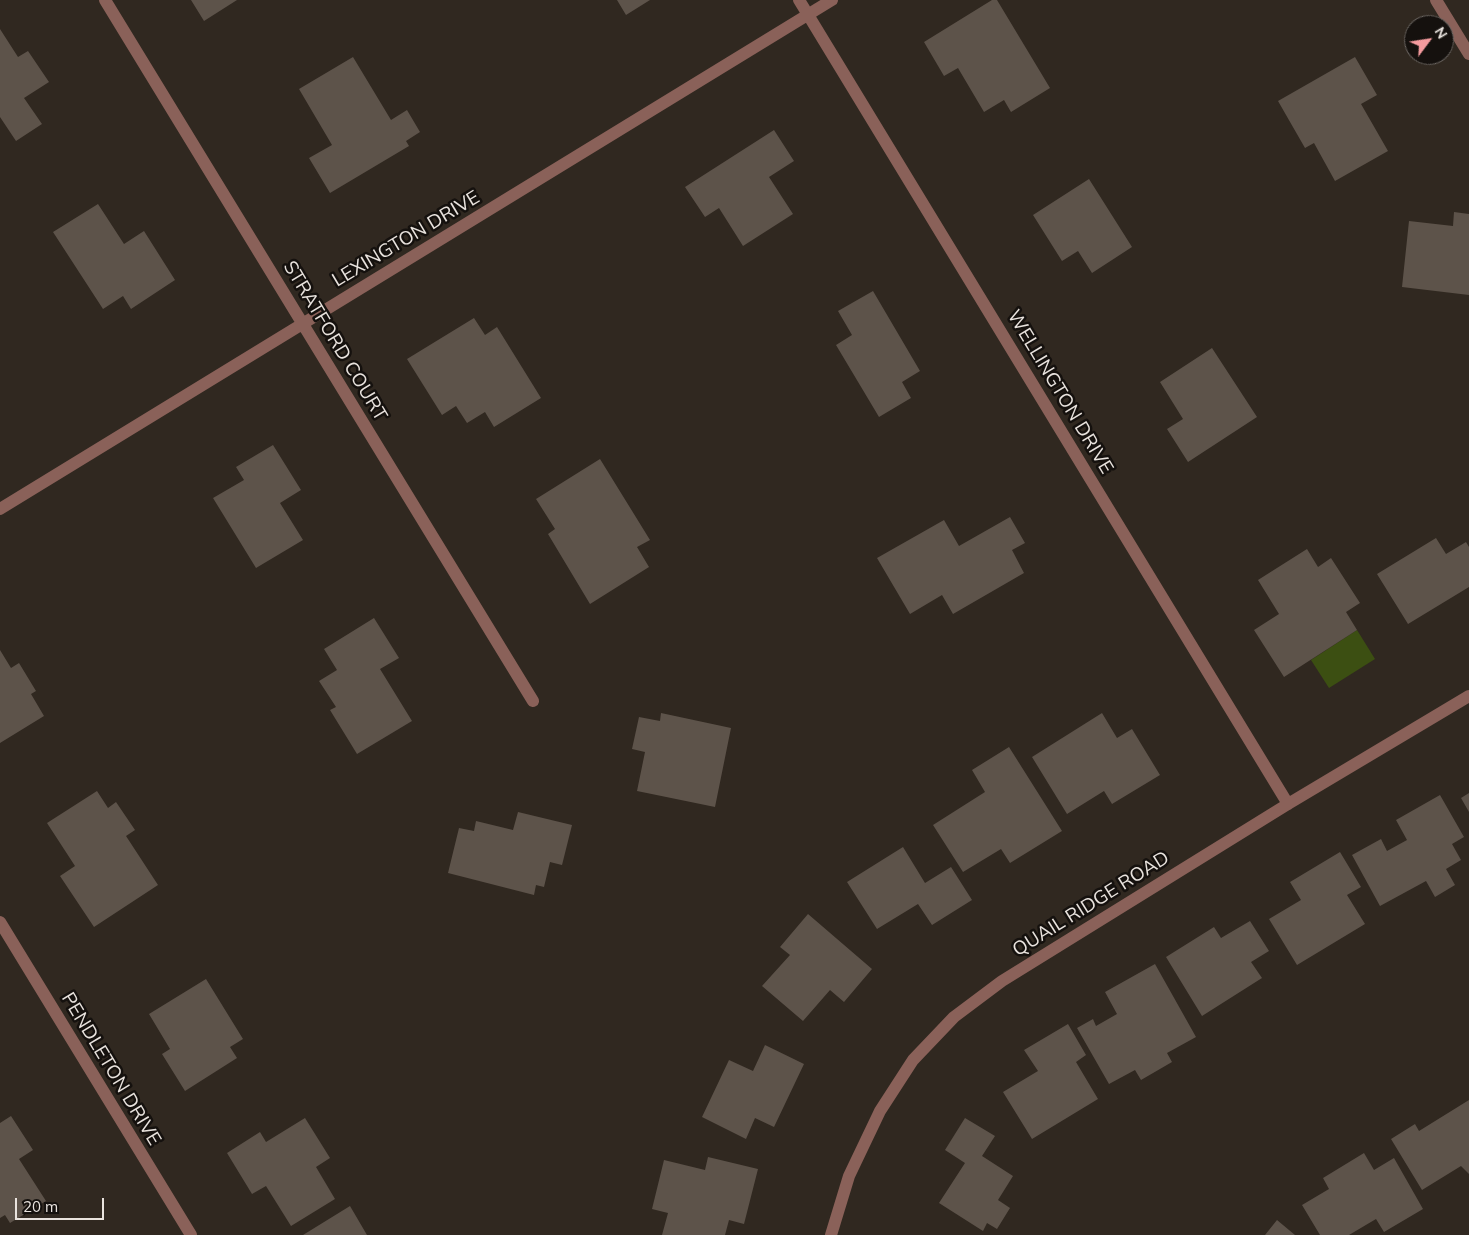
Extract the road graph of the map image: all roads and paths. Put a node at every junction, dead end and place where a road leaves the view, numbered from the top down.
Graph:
1 (105, 0) edge
2 (799, 0) edge
3 (832, 0) edge
4 (1436, 0) edge
5 (808, 15) junction
6 (1469, 54) edge
7 (303, 324) junction
8 (0, 509) edge
9 (1469, 696) edge
10 (533, 701) dead end
11 (1288, 804) junction
12 (0, 922) edge
13 (191, 1235) edge
14 (831, 1235) edge

1 - 7 street, STRATFORD COURT
2 - 5 street, WELLINGTON DRIVE
3 - 5 street, LEXINGTON DRIVE
4 - 6 street
5 - 7 street, LEXINGTON DRIVE
5 - 11 street, WELLINGTON DRIVE
7 - 8 street, LEXINGTON DRIVE
7 - 10 street, STRATFORD COURT
9 - 11 street, QUAIL RIDGE ROAD
11 - 14 street, QUAIL RIDGE ROAD
12 - 13 street, PENDLETON DRIVE

